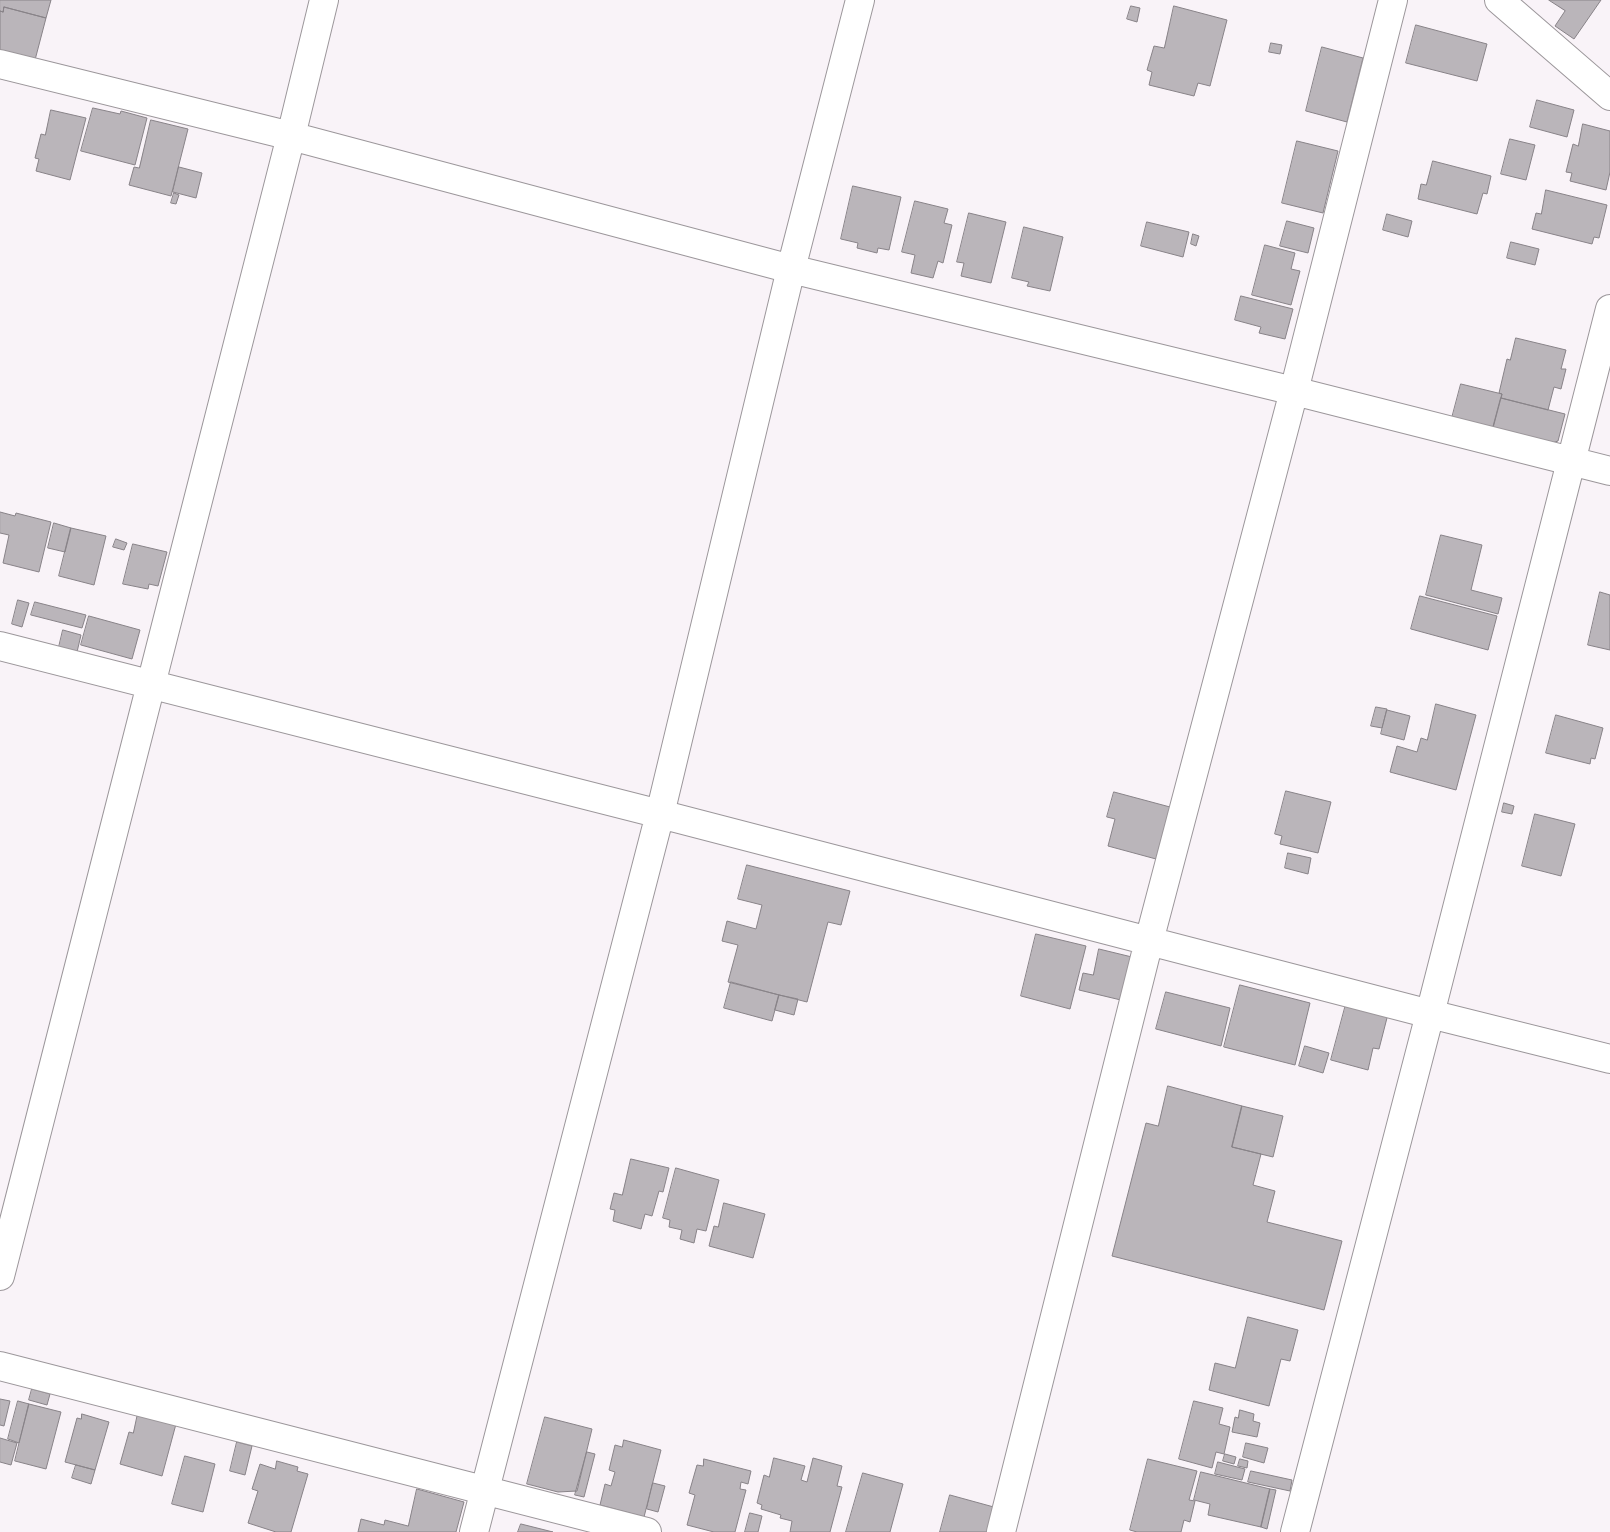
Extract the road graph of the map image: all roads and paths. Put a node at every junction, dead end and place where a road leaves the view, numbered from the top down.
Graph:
1 (324, 0) edge
2 (860, 0) edge
3 (1394, 0) edge
4 (1499, 0) edge
5 (0, 64) edge
6 (1610, 96) edge
7 (291, 136) junction
8 (791, 269) junction
9 (1610, 309) edge
10 (1294, 391) junction
11 (1570, 461) junction
12 (1610, 471) edge
13 (0, 646) edge
14 (151, 684) junction
15 (660, 814) junction
16 (1150, 941) junction
17 (1430, 1014) junction
18 (1610, 1059) edge
19 (0, 1276) edge
20 (0, 1366) edge
21 (484, 1491) junction
22 (474, 1532) edge
23 (647, 1532) edge
24 (1001, 1532) edge
25 (1295, 1532) edge

1 - 7 street
2 - 8 street
3 - 10 street
4 - 6 street
5 - 7 street
7 - 8 street
7 - 14 street
8 - 10 street
8 - 15 street
9 - 11 street
10 - 11 street
10 - 16 street
11 - 12 street
11 - 17 street
13 - 14 street
14 - 15 street
14 - 19 street
15 - 16 street
15 - 21 street
16 - 17 street
16 - 24 street
17 - 18 street
17 - 25 street
20 - 21 street
21 - 22 street
21 - 23 street

